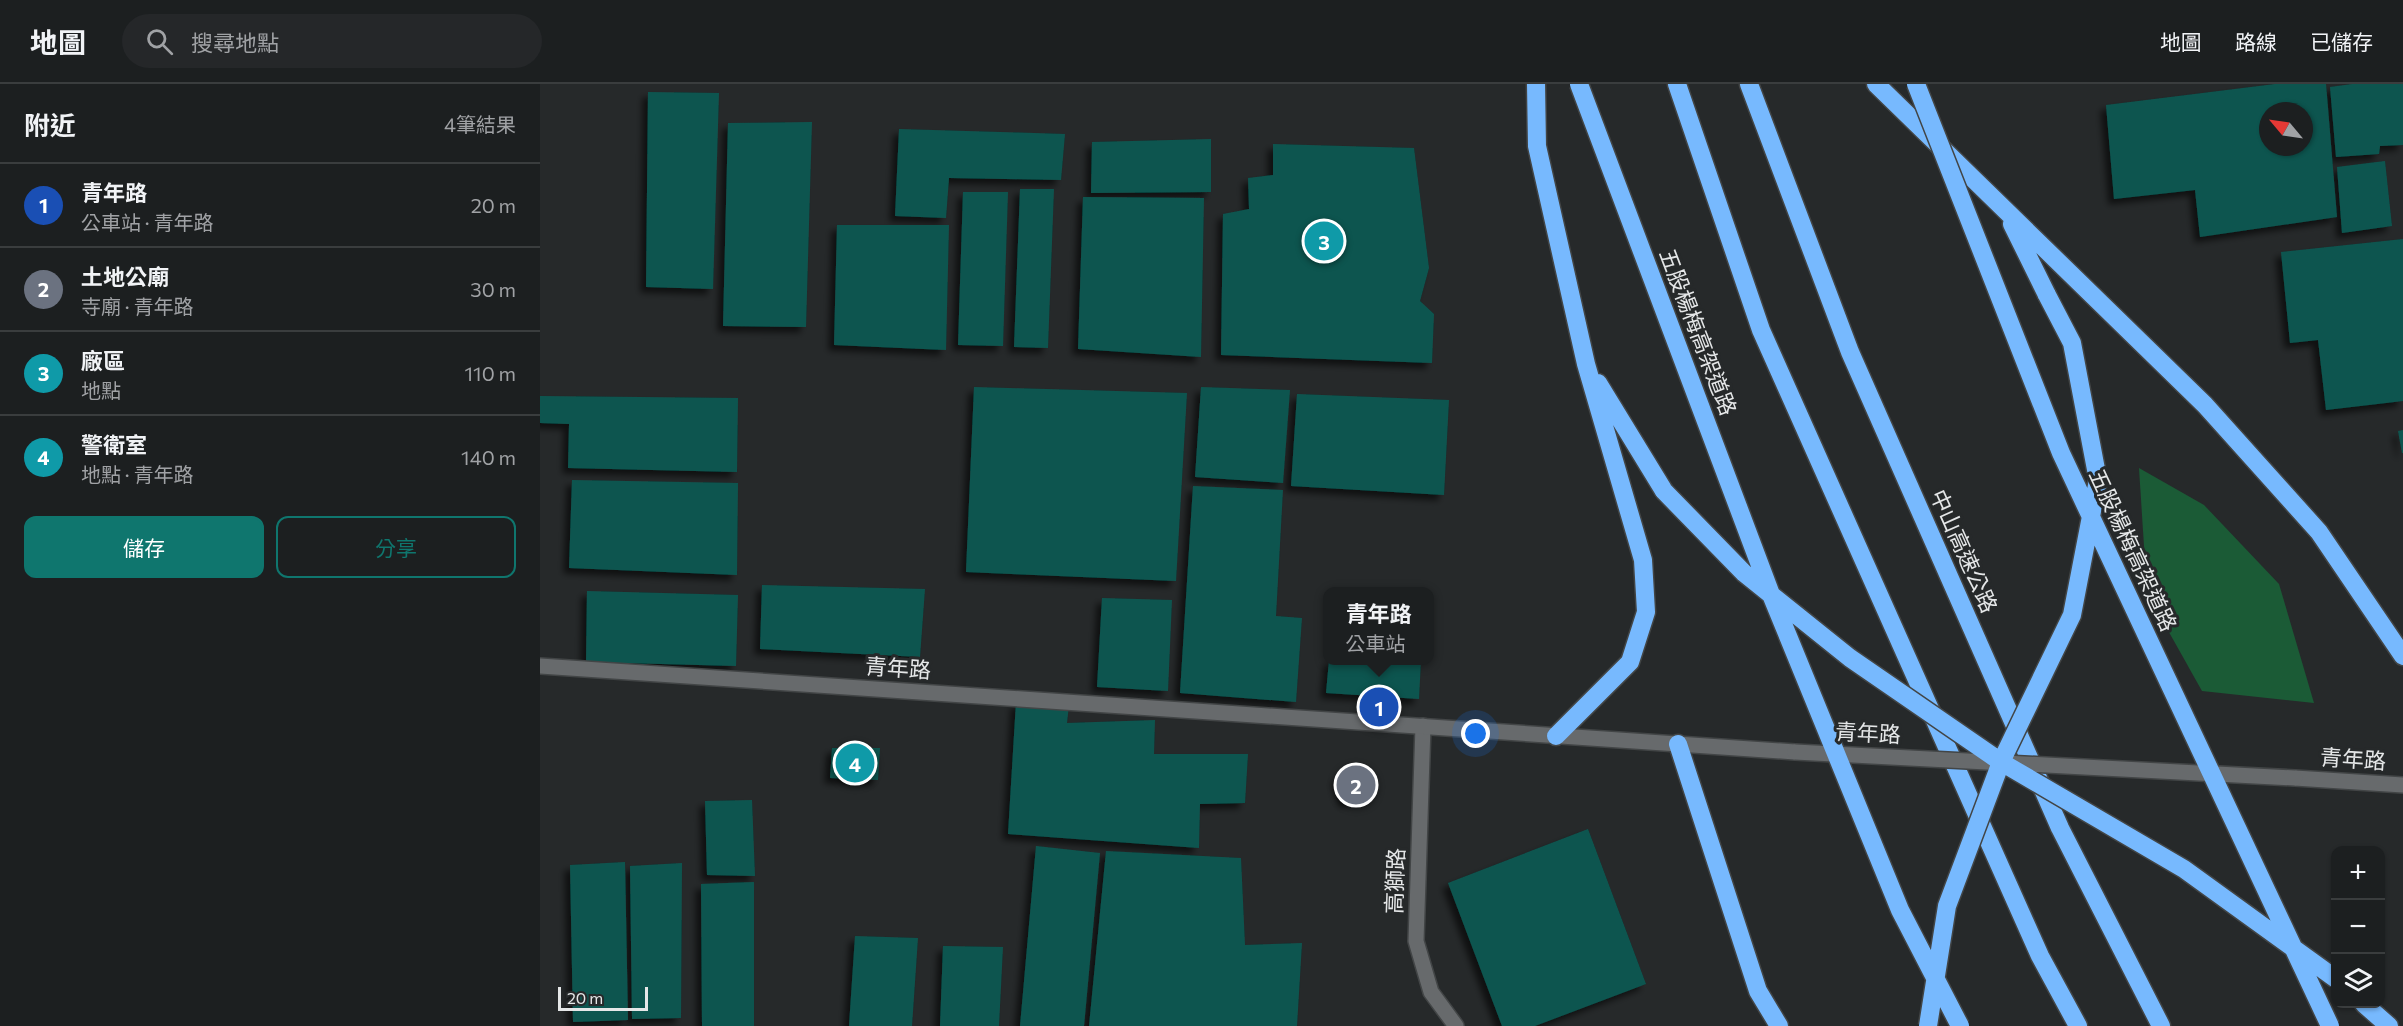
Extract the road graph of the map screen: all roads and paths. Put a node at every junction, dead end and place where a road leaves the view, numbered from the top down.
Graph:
1 (1536, 84) edge
2 (1579, 84) edge
3 (1677, 84) edge
4 (1749, 84) edge
5 (1876, 84) edge
6 (1916, 84) edge
7 (2006, 211) junction
8 (1586, 364) junction
9 (2403, 656) edge
10 (540, 666) edge
11 (1423, 726) junction
12 (1556, 736) junction
13 (1678, 744) junction
14 (2001, 762) junction
15 (2403, 785) edge
16 (2331, 975) edge
17 (2369, 1008) edge
18 (1456, 1026) edge
19 (1779, 1026) edge
20 (1928, 1026) edge
21 (1960, 1026) edge
22 (2078, 1026) edge
23 (2162, 1026) edge
24 (2330, 1026) edge
25 (2389, 1026) edge

1 - 8 highway
2 - 21 highway, 五股楊梅高架道路, bridge
3 - 22 highway
4 - 23 highway, 中山高速公路
5 - 7 highway
6 - 24 highway, 五股楊梅高架道路, bridge
7 - 9 highway
7 - 14 highway, bridge
8 - 12 highway
8 - 14 highway, bridge
10 - 11 street, 青年路
11 - 12 street, 青年路
11 - 18 street, 高獅路
12 - 13 street, 青年路
13 - 14 street, 青年路, bridge
13 - 19 highway
14 - 15 street, 青年路, bridge
14 - 16 highway, bridge
14 - 20 highway, bridge
17 - 25 highway

